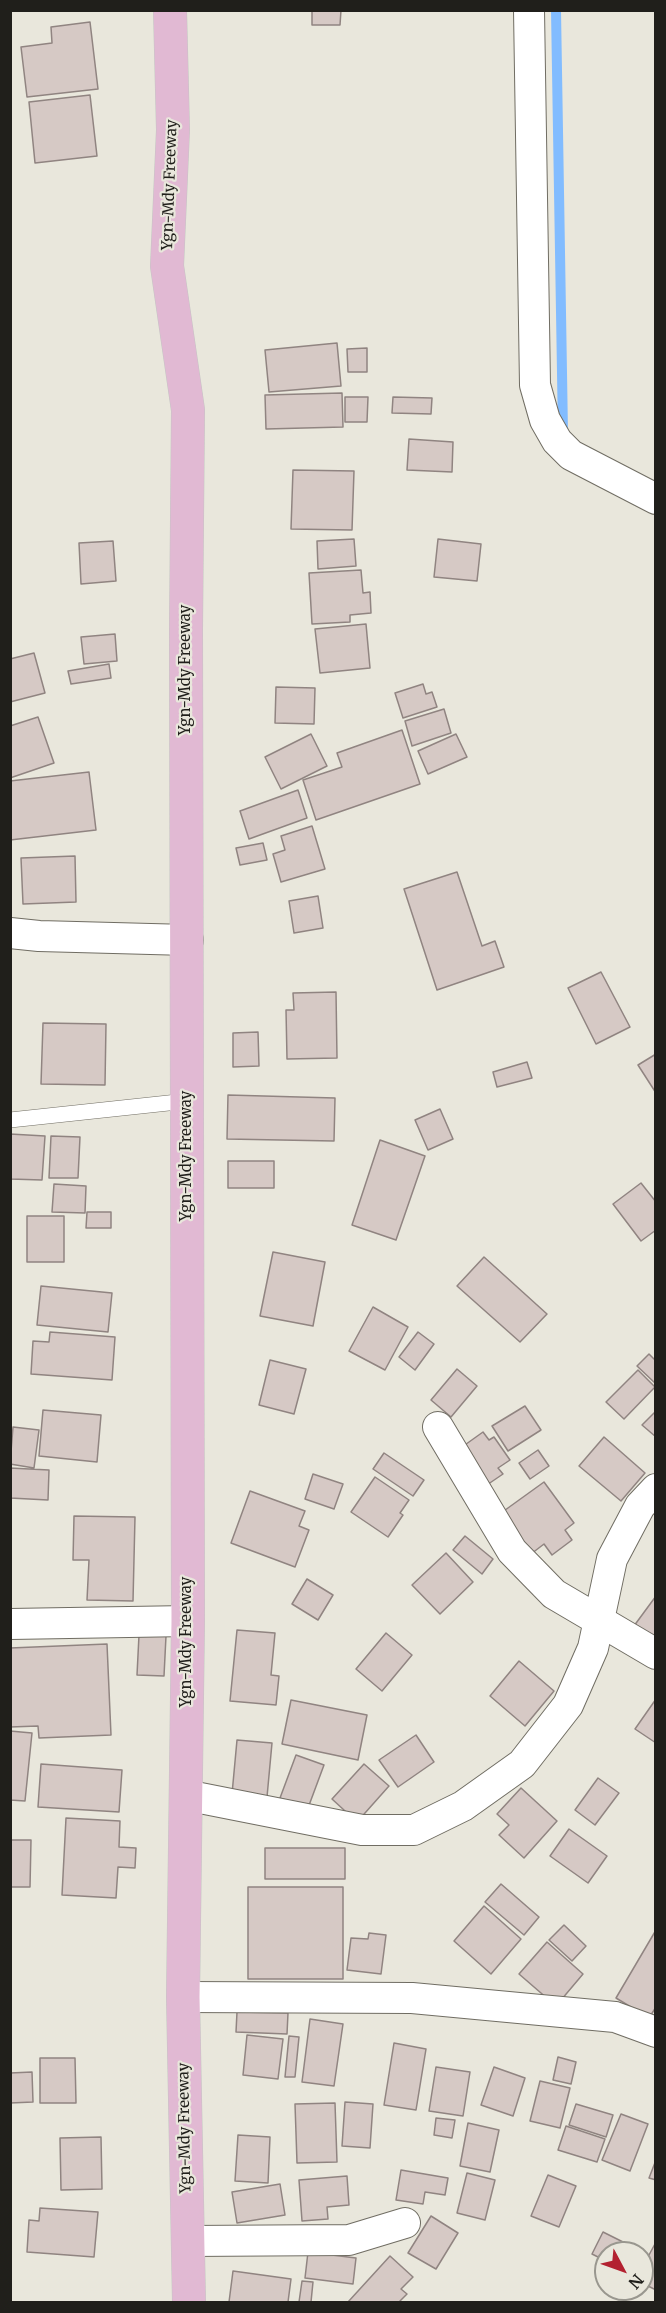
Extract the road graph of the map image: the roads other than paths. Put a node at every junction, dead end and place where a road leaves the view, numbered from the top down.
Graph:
1 (170, 10) edge
2 (529, 10) edge
3 (656, 498) edge
4 (10, 933) edge
5 (188, 940) junction
6 (187, 1101) junction
7 (10, 1120) edge
8 (438, 1427) dead end
9 (656, 1489) edge
10 (598, 1620) junction
11 (188, 1621) junction
12 (10, 1624) edge
13 (656, 1654) edge
14 (185, 1795) junction
15 (183, 1997) junction
16 (656, 2032) edge
17 (405, 2223) dead end
18 (188, 2241) junction
19 (189, 2302) edge

1 - 5 main road, Ygn-Mdy Freeway
2 - 3 street
4 - 5 street
5 - 6 main road, Ygn-Mdy Freeway
6 - 7 lane
6 - 11 main road, Ygn-Mdy Freeway
8 - 10 street
9 - 10 street
10 - 13 street
10 - 14 street
11 - 12 street
11 - 14 main road, Ygn-Mdy Freeway
14 - 15 main road, Ygn-Mdy Freeway
15 - 16 street
15 - 18 main road, Ygn-Mdy Freeway
17 - 18 street
18 - 19 main road, Ygn-Mdy Freeway

